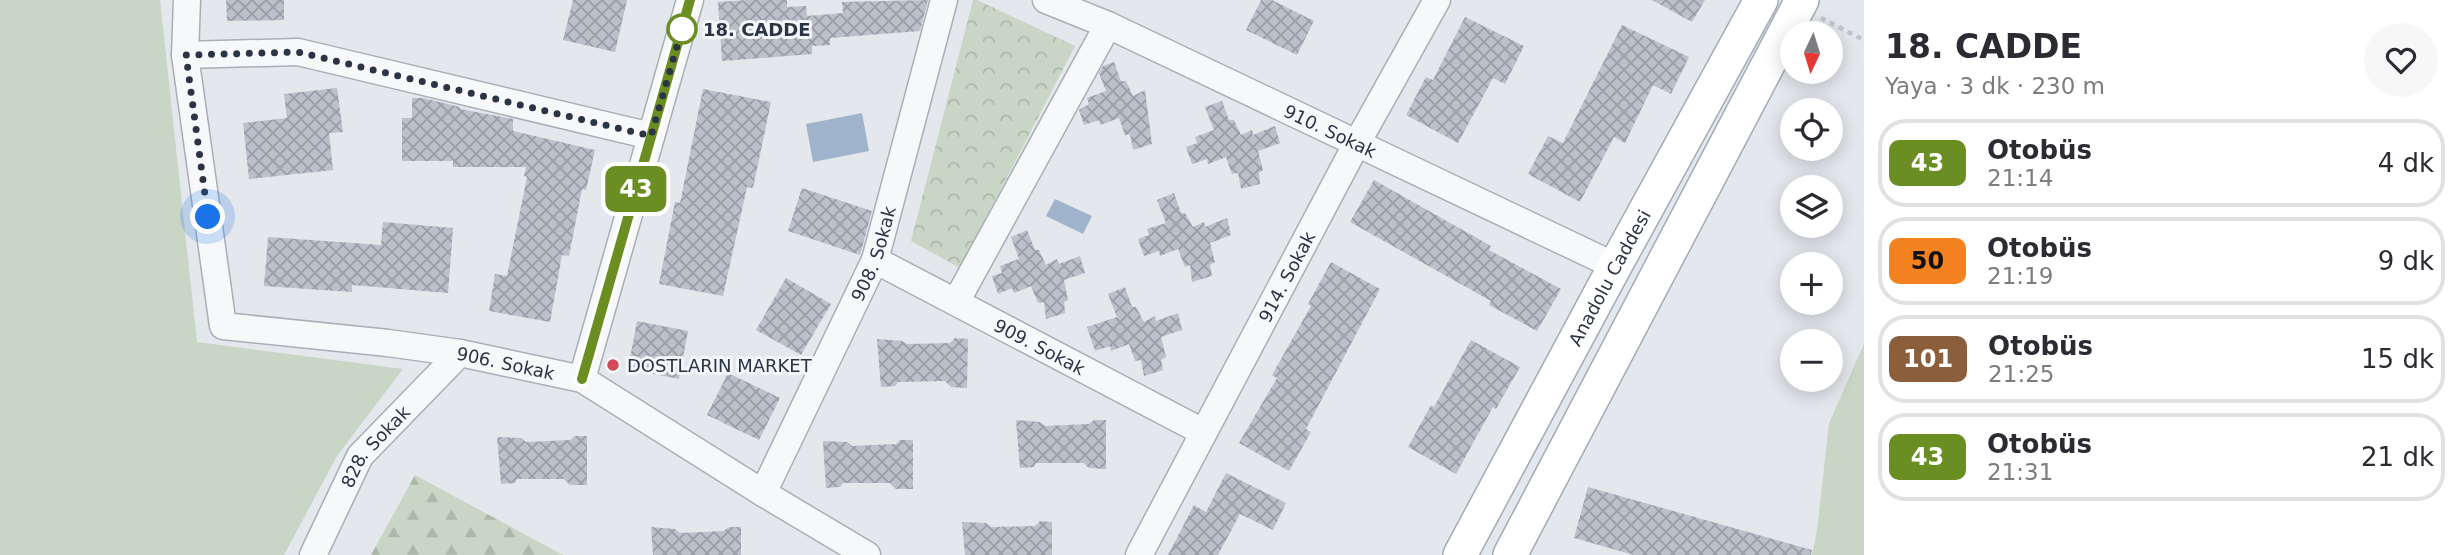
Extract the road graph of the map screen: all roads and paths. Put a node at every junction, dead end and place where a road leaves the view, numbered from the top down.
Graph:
1 (187, 0) edge
2 (690, 0) edge
3 (944, 0) edge
4 (1046, 0) edge
5 (1437, 0) edge
6 (1761, 0) edge
7 (1808, 7) edge
8 (1108, 25) junction
9 (1864, 40) edge
10 (186, 55) junction
11 (651, 136) junction
12 (1357, 143) junction
13 (875, 260) junction
14 (1615, 266) junction
15 (956, 302) junction
16 (460, 353) junction
17 (582, 379) junction
18 (1203, 432) junction
19 (763, 493) junction
20 (313, 555) edge
21 (867, 555) edge
22 (1139, 555) edge
23 (1460, 555) edge
24 (1510, 555) edge

1 - 10 street
2 - 11 street
3 - 13 street, 908. Sokak
4 - 8 street, 910. Sokak
5 - 12 street, 914. Sokak
6 - 14 main road, Anadolu Caddesi
7 - 9 path
7 - 24 main road
8 - 12 street, 910. Sokak
8 - 15 street
10 - 11 street
10 - 16 street, 906. Sokak
11 - 17 street
12 - 14 street, 910. Sokak
12 - 18 street, 914. Sokak
13 - 15 street, 909. Sokak
13 - 19 street, 908. Sokak
14 - 23 main road, Anadolu Caddesi
15 - 18 street, 909. Sokak
16 - 17 street, 906. Sokak
16 - 20 street, 828. Sokak
17 - 19 street, 906. Sokak
18 - 22 street, 914. Sokak
19 - 21 street, 906. Sokak

